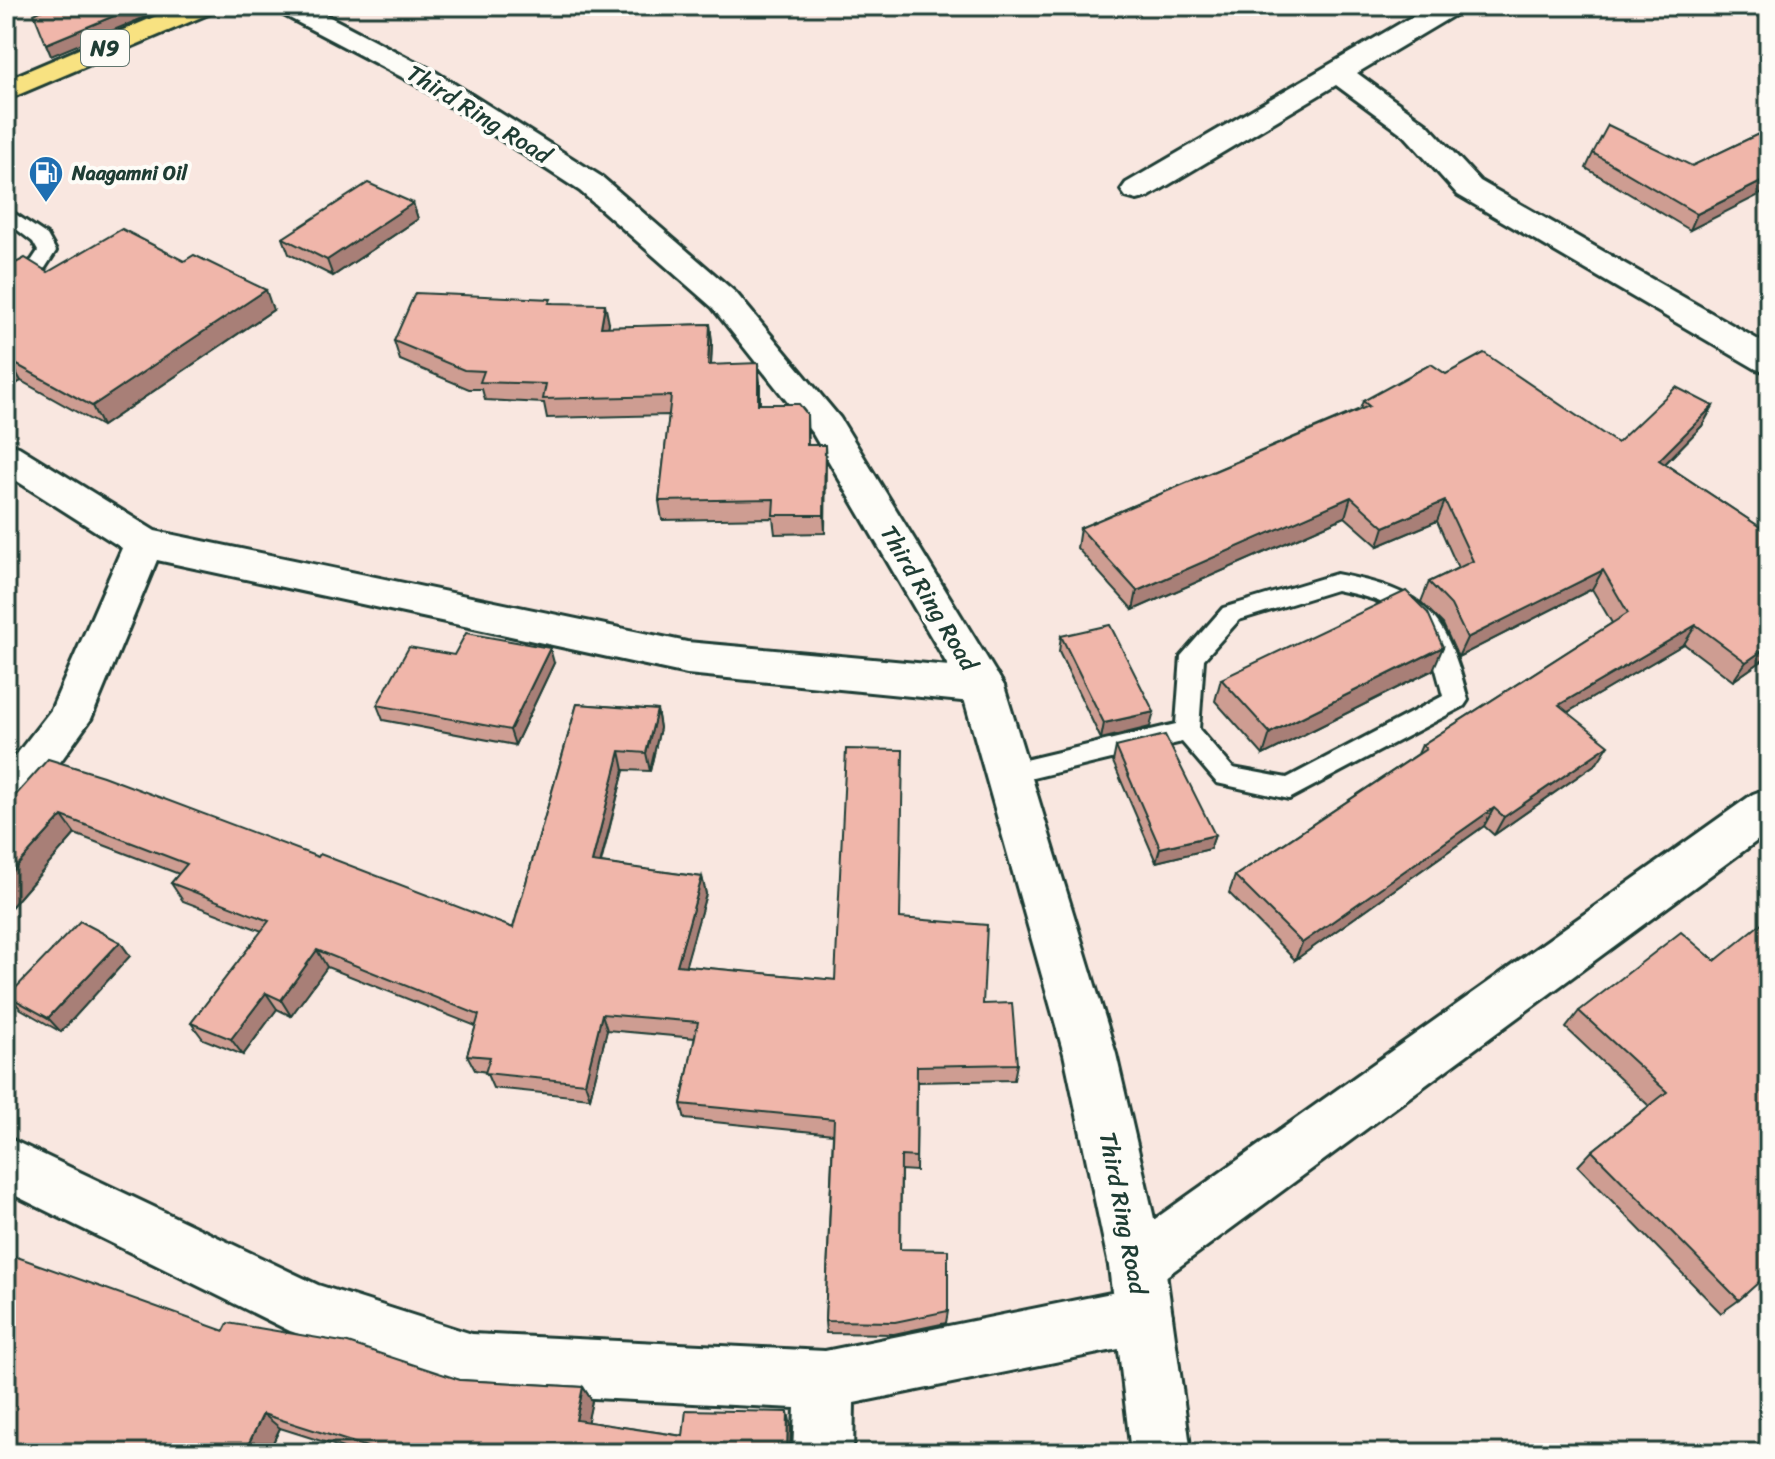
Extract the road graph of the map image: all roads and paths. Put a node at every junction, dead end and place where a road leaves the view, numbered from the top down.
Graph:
1 (203, 6) edge
2 (288, 6) edge
3 (1446, 8) edge
4 (1339, 73) junction
5 (6, 91) edge
6 (1137, 190) dead end
7 (6, 213) edge
8 (6, 285) edge
9 (1769, 361) edge
10 (6, 456) edge
11 (144, 543) junction
12 (982, 686) junction
13 (1187, 731) junction
14 (1008, 774) junction
15 (6, 802) edge
16 (1769, 807) edge
17 (6, 1163) edge
18 (1140, 1290) junction
19 (825, 1380) junction
20 (823, 1453) edge
21 (1161, 1453) edge

1 - 5 highway, N9
2 - 12 street, Third Ring Road
3 - 4 street
4 - 6 street
4 - 9 street
7 - 8 lane
10 - 11 street
11 - 12 street
11 - 15 street
12 - 14 street, Third Ring Road
13 - 13 lane
13 - 14 lane
14 - 18 street, Third Ring Road
16 - 18 street
17 - 19 street
18 - 19 street
18 - 21 street, Third Ring Road
19 - 20 street

